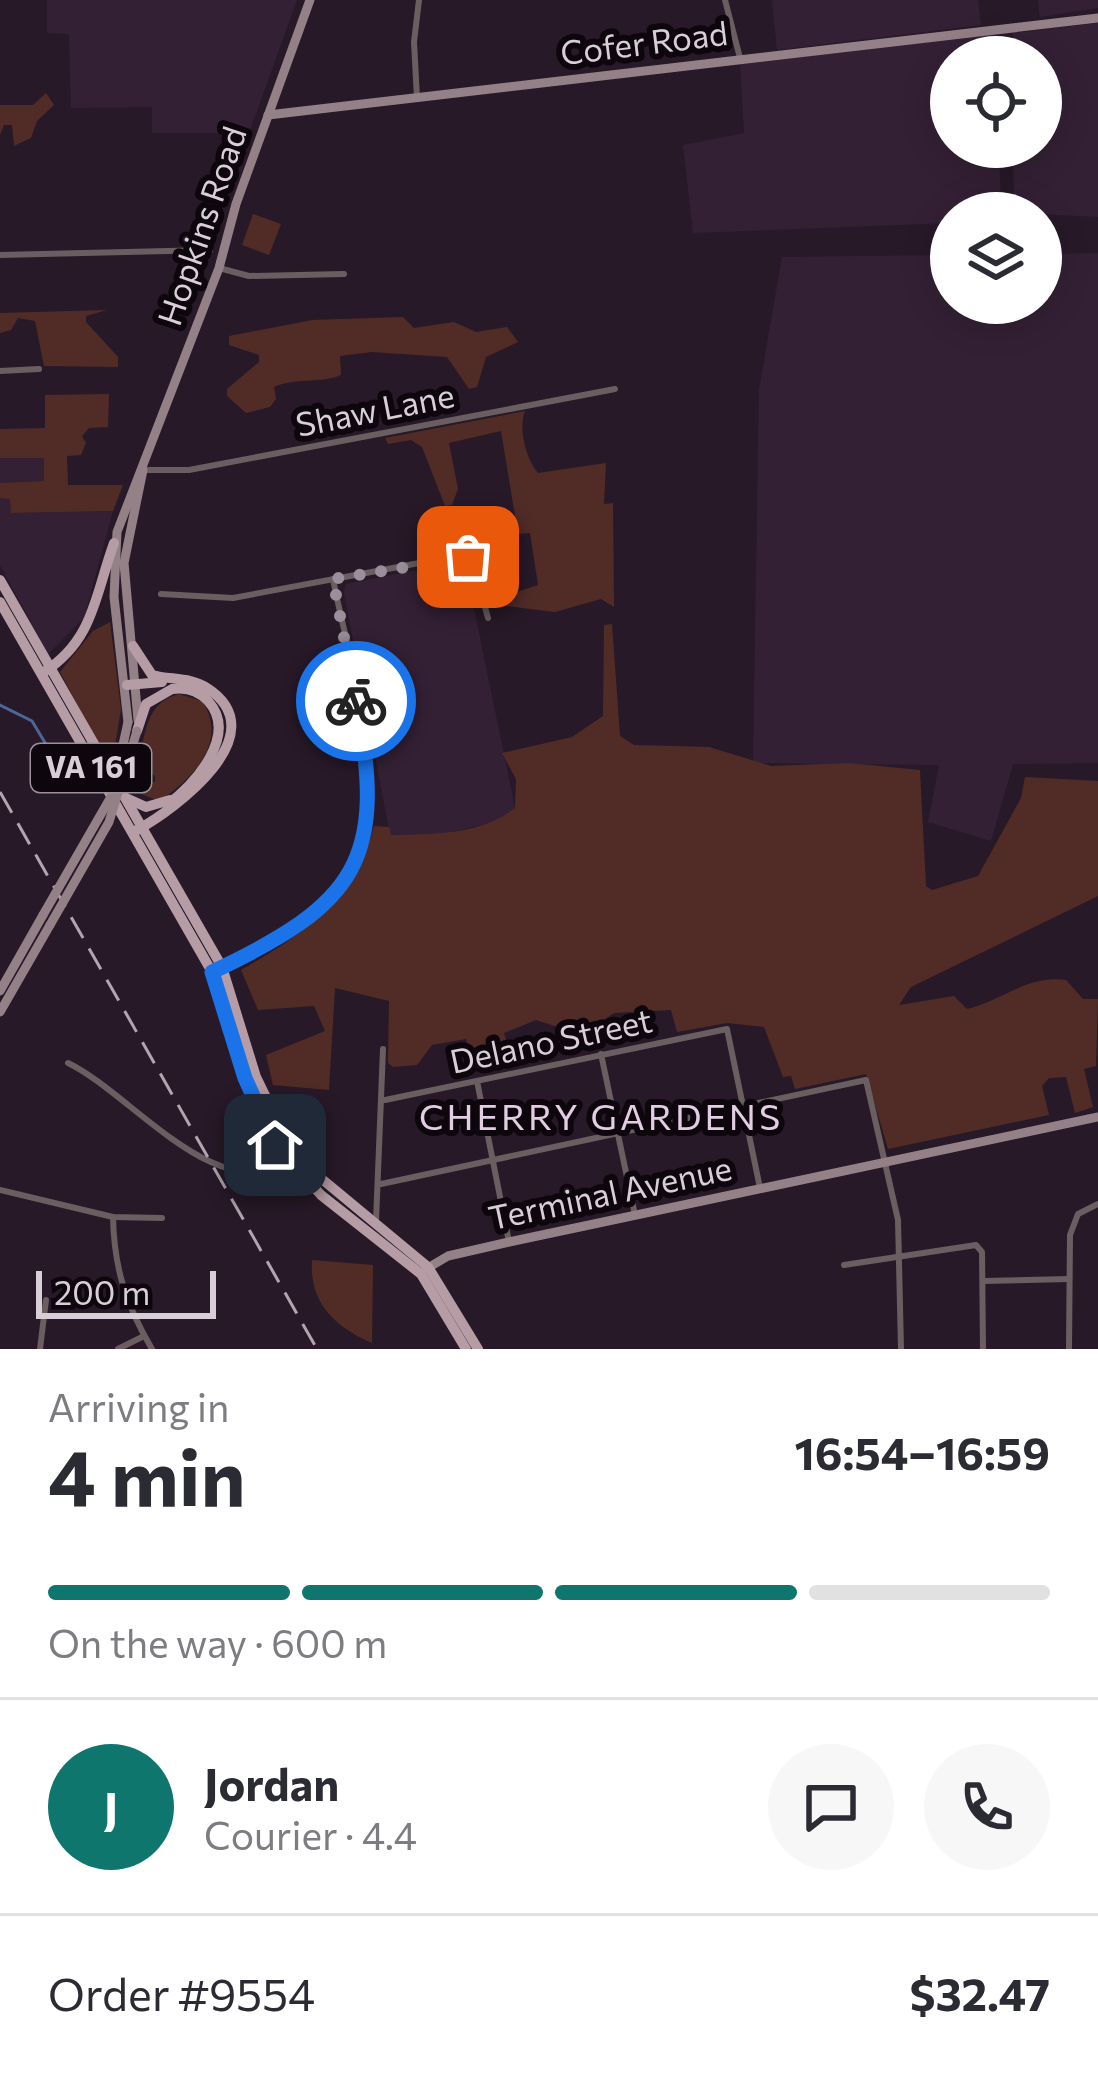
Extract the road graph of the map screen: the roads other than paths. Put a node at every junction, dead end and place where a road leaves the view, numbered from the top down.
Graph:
1 (310, 0) edge
2 (419, 0) edge
3 (725, 0) edge
4 (1098, 18) edge
5 (740, 58) junction
6 (417, 98) junction
7 (268, 116) junction
8 (210, 250) dead end
9 (0, 255) edge
10 (219, 268) junction
11 (344, 274) dead end
12 (39, 369) dead end
13 (0, 370) edge
14 (615, 389) dead end
15 (143, 470) junction
16 (114, 543) junction
17 (333, 579) junction
18 (0, 580) edge
19 (161, 594) dead end
20 (0, 602) edge
21 (488, 618) dead end
22 (133, 646) junction
23 (44, 672) junction
24 (183, 681) junction
25 (133, 684) junction
26 (133, 727) junction
27 (119, 793) junction
28 (177, 801) junction
29 (139, 826) junction
30 (128, 835) junction
31 (158, 858) junction
32 (46, 920) junction
33 (217, 969) junction
34 (0, 991) edge
35 (0, 1012) edge
36 (383, 1049) dead end
37 (602, 1054) junction
38 (68, 1064) dead end
39 (477, 1081) junction
40 (385, 1100) junction
41 (743, 1108) junction
42 (1098, 1117) edge
43 (618, 1133) junction
44 (294, 1159) junction
45 (492, 1161) junction
46 (886, 1162) junction
47 (381, 1184) junction
48 (760, 1189) junction
49 (0, 1190) edge
50 (1098, 1204) edge
51 (635, 1216) junction
52 (113, 1217) junction
53 (162, 1218) dead end
54 (376, 1221) junction
55 (509, 1242) junction
56 (901, 1255) junction
57 (844, 1265) dead end
58 (425, 1270) junction
59 (1069, 1279) junction
60 (983, 1281) junction
61 (46, 1300) dead end
62 (144, 1336) junction
63 (40, 1349) edge
64 (118, 1349) edge
65 (152, 1349) edge
66 (466, 1349) edge
67 (478, 1349) edge
68 (902, 1349) edge
69 (983, 1349) edge
70 (1069, 1349) edge

1 - 7 street, Hopkins Road
2 - 6 street
3 - 5 street
4 - 5 street, Cofer Road
5 - 6 street, Cofer Road
6 - 7 street, Cofer Road
7 - 10 street, Hopkins Road
8 - 9 street
10 - 11 street
10 - 15 street, Hopkins Road
12 - 13 street
14 - 15 street, Shaw Lane
15 - 16 street, Hopkins Road
15 - 22 street, Hopkins Road
16 - 23 main road
16 - 25 street, Hopkins Road
17 - 19 street
17 - 21 street
17 - 33 street
18 - 23 main road, VA 161
20 - 23 main road, VA 161
22 - 24 main road
22 - 25 street, Hopkins Road
23 - 27 main road, VA 161
23 - 30 main road, VA 161
24 - 25 main road
24 - 28 main road
25 - 26 street, Hopkins Road
26 - 28 main road
26 - 32 street, Hopkins Road, bridge
27 - 28 main road
27 - 29 main road, VA 161
28 - 29 main road
28 - 31 main road
29 - 30 main road
29 - 31 main road, VA 161
30 - 33 main road, VA 161
31 - 33 main road, VA 161
32 - 34 street, Hopkins Road
32 - 35 street, Hopkins Road
33 - 44 main road, VA 161
36 - 40 street
37 - 39 street, Delano Street
37 - 41 street, Delano Street
37 - 43 street
38 - 44 street
39 - 40 street, Delano Street
39 - 45 street
40 - 47 street
41 - 43 street
41 - 46 street
41 - 48 street
42 - 46 street, Terminal Avenue
43 - 45 street
43 - 51 street
44 - 54 main road, VA 161
44 - 58 main road, VA 161
45 - 47 street
45 - 55 street
46 - 48 street, Terminal Avenue
46 - 56 street
47 - 54 street
48 - 51 street, Terminal Avenue
49 - 52 street
50 - 59 street
51 - 55 street, Terminal Avenue
52 - 53 street
52 - 62 street
54 - 58 main road, VA 161
55 - 58 street, Terminal Avenue
56 - 57 street
56 - 60 street
56 - 68 street
58 - 66 main road, VA 161
58 - 67 main road, VA 161
59 - 60 street
59 - 70 street
60 - 69 street
61 - 63 street
62 - 64 street
62 - 65 street

